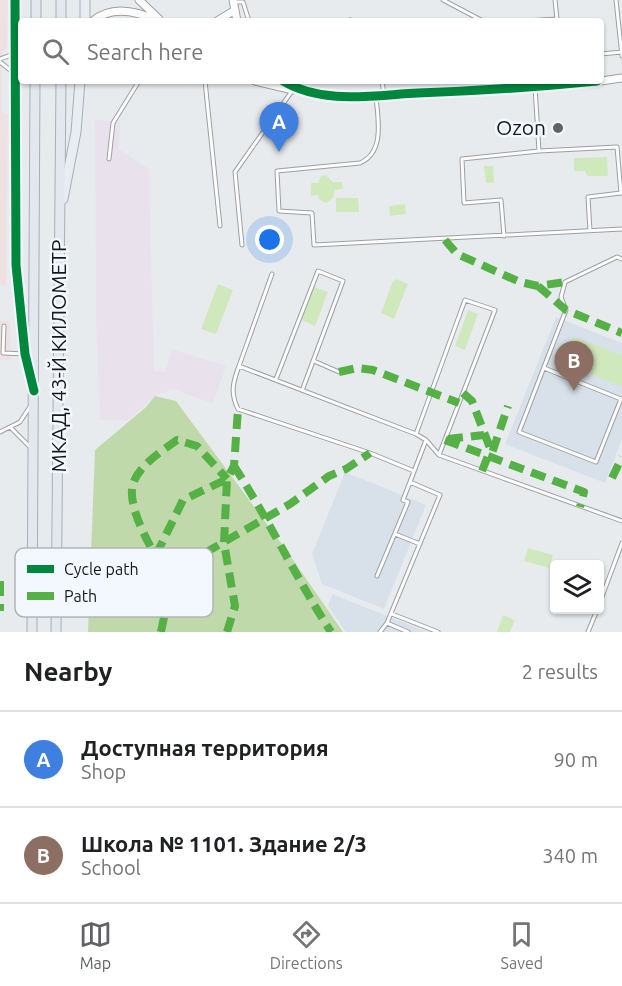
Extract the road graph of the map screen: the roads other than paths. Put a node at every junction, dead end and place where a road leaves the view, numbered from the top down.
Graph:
1 (15, 0) edge
2 (36, 0) edge
3 (61, 0) edge
4 (85, 0) edge
5 (139, 0) edge
6 (443, 0) edge
7 (555, 0) edge
8 (616, 0) edge
9 (234, 4) edge
10 (36, 18) edge
11 (61, 18) edge
12 (85, 18) edge
13 (98, 18) edge
14 (152, 18) edge
15 (157, 18) edge
16 (220, 18) edge
17 (248, 18) edge
18 (477, 18) edge
19 (557, 18) edge
20 (15, 48) junction
21 (604, 54) edge
22 (622, 54) edge
23 (0, 60) edge
24 (16, 75) junction
25 (622, 78) edge
26 (604, 80) edge
27 (35, 84) edge
28 (61, 84) edge
29 (80, 84) edge
30 (137, 84) edge
31 (204, 84) edge
32 (269, 84) edge
33 (290, 84) edge
34 (303, 84) edge
35 (382, 84) edge
36 (557, 84) edge
37 (535, 87) junction
38 (293, 89) junction
39 (305, 91) junction
40 (380, 95) junction
41 (539, 151) junction
42 (109, 159) dead end
43 (60, 213) junction
44 (220, 226) dead end
45 (622, 229) edge
46 (590, 231) junction
47 (504, 236) junction
48 (242, 245) dead end
49 (622, 259) edge
50 (272, 274) dead end
51 (4, 326) dead end
52 (25, 354) junction
53 (314, 361) junction
54 (239, 366) junction
55 (544, 369) junction
56 (339, 372) dead end
57 (276, 379) junction
58 (303, 388) junction
59 (34, 396) junction
60 (10, 427) junction
61 (0, 432) edge
62 (416, 434) junction
63 (426, 440) junction
64 (34, 450) junction
65 (439, 455) junction
66 (414, 471) junction
67 (410, 482) junction
68 (622, 521) edge
69 (395, 534) junction
70 (622, 543) edge
71 (420, 544) junction
72 (33, 548) edge
73 (57, 548) edge
74 (377, 576) dead end
75 (604, 591) edge
76 (391, 614) junction
77 (595, 614) edge
78 (32, 617) edge
79 (56, 617) edge
80 (387, 623) junction
81 (32, 632) edge
82 (56, 632) edge
83 (380, 632) edge
84 (408, 632) edge
85 (438, 632) edge
86 (588, 632) edge

1 - 20 street
2 - 10 highway
3 - 11 highway
4 - 12 main road
5 - 15 street
6 - 18 lane
7 - 19 lane
8 - 22 lane
9 - 16 street
9 - 17 lane
13 - 14 street
20 - 23 lane
20 - 24 street
21 - 22 lane
23 - 24 lane
24 - 52 street
25 - 26 street
27 - 59 highway, МКАД, 43-Й КИЛОМЕТР
28 - 43 highway, МКАД, 43-Й КИЛОМЕТР
29 - 43 main road
30 - 42 lane
31 - 44 lane
32 - 38 street
33 - 39 street
34 - 39 lane
35 - 40 lane
36 - 37 street
37 - 40 street
37 - 41 lane
38 - 39 street
38 - 48 lane
39 - 40 street
40 - 47 lane
41 - 46 lane
41 - 47 lane
43 - 73 highway, МКАД, 43-Й КИЛОМЕТР
45 - 46 lane
46 - 47 lane
49 - 55 lane
50 - 54 lane
51 - 52 lane
52 - 59 street
53 - 56 lane
53 - 57 lane
53 - 58 lane
54 - 57 lane
54 - 66 lane
55 - 55 lane
57 - 58 lane
58 - 62 lane
59 - 60 lane
59 - 64 highway, МКАД, 43-Й КИЛОМЕТР
60 - 61 lane
60 - 64 lane
62 - 63 lane
62 - 65 lane
63 - 65 lane
63 - 66 lane
64 - 72 highway, МКАД, 43-Й КИЛОМЕТР
65 - 68 lane
66 - 67 lane
67 - 69 lane
67 - 71 lane
69 - 71 lane
69 - 74 lane
70 - 75 lane
71 - 76 lane
76 - 80 lane
76 - 85 lane
77 - 86 lane
78 - 81 highway, МКАД, 43-Й КИЛОМЕТР
79 - 82 highway, МКАД, 43-Й КИЛОМЕТР
80 - 83 lane
80 - 84 lane

